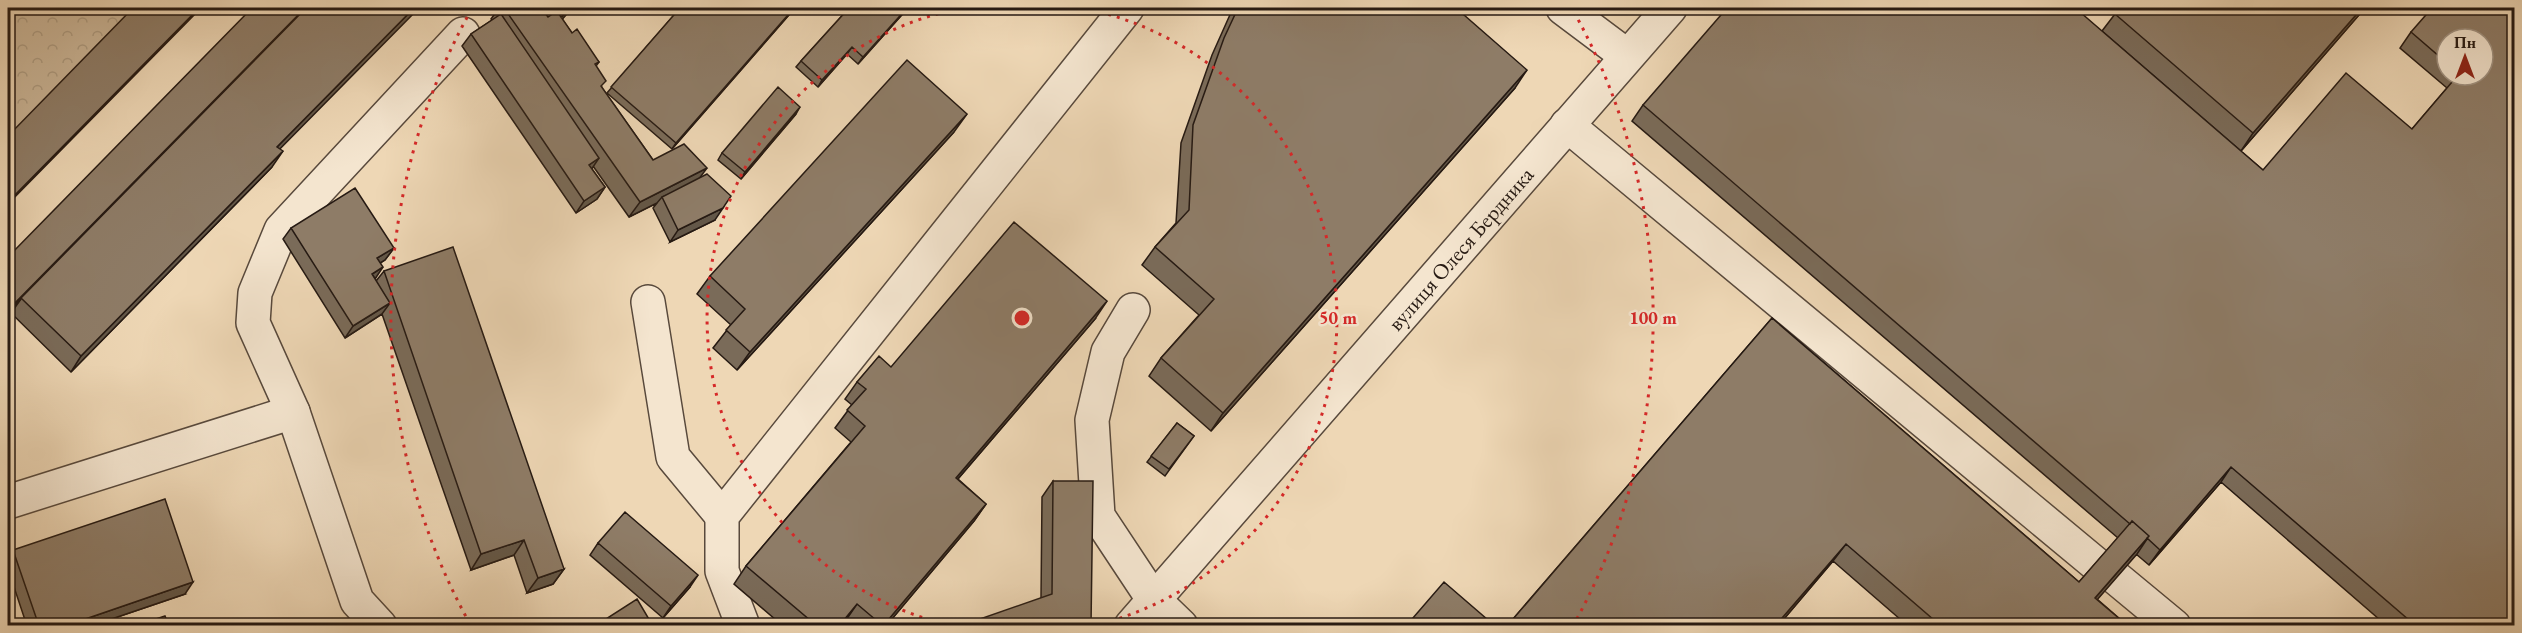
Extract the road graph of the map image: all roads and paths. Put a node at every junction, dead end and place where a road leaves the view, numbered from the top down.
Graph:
1 (1127, 8) edge
2 (1563, 8) edge
3 (1670, 8) edge
4 (463, 34) dead end
5 (1628, 56) junction
6 (1567, 125) junction
7 (648, 302) dead end
8 (1133, 310) dead end
9 (293, 412) junction
10 (8, 502) edge
11 (722, 516) junction
12 (1153, 599) junction
13 (380, 626) edge
14 (743, 626) edge
15 (1131, 626) edge
16 (1181, 626) edge
17 (2174, 626) edge

1 - 11 street
2 - 5 street
3 - 5 street, вулиця Олеся Бердника
4 - 9 street
5 - 6 street, вулиця Олеся Бердника
6 - 12 street, вулиця Олеся Бердника
6 - 17 street
7 - 11 street
8 - 12 street
9 - 10 street
9 - 13 street
11 - 14 street
12 - 15 street, вулиця Олеся Бердника
12 - 16 street

